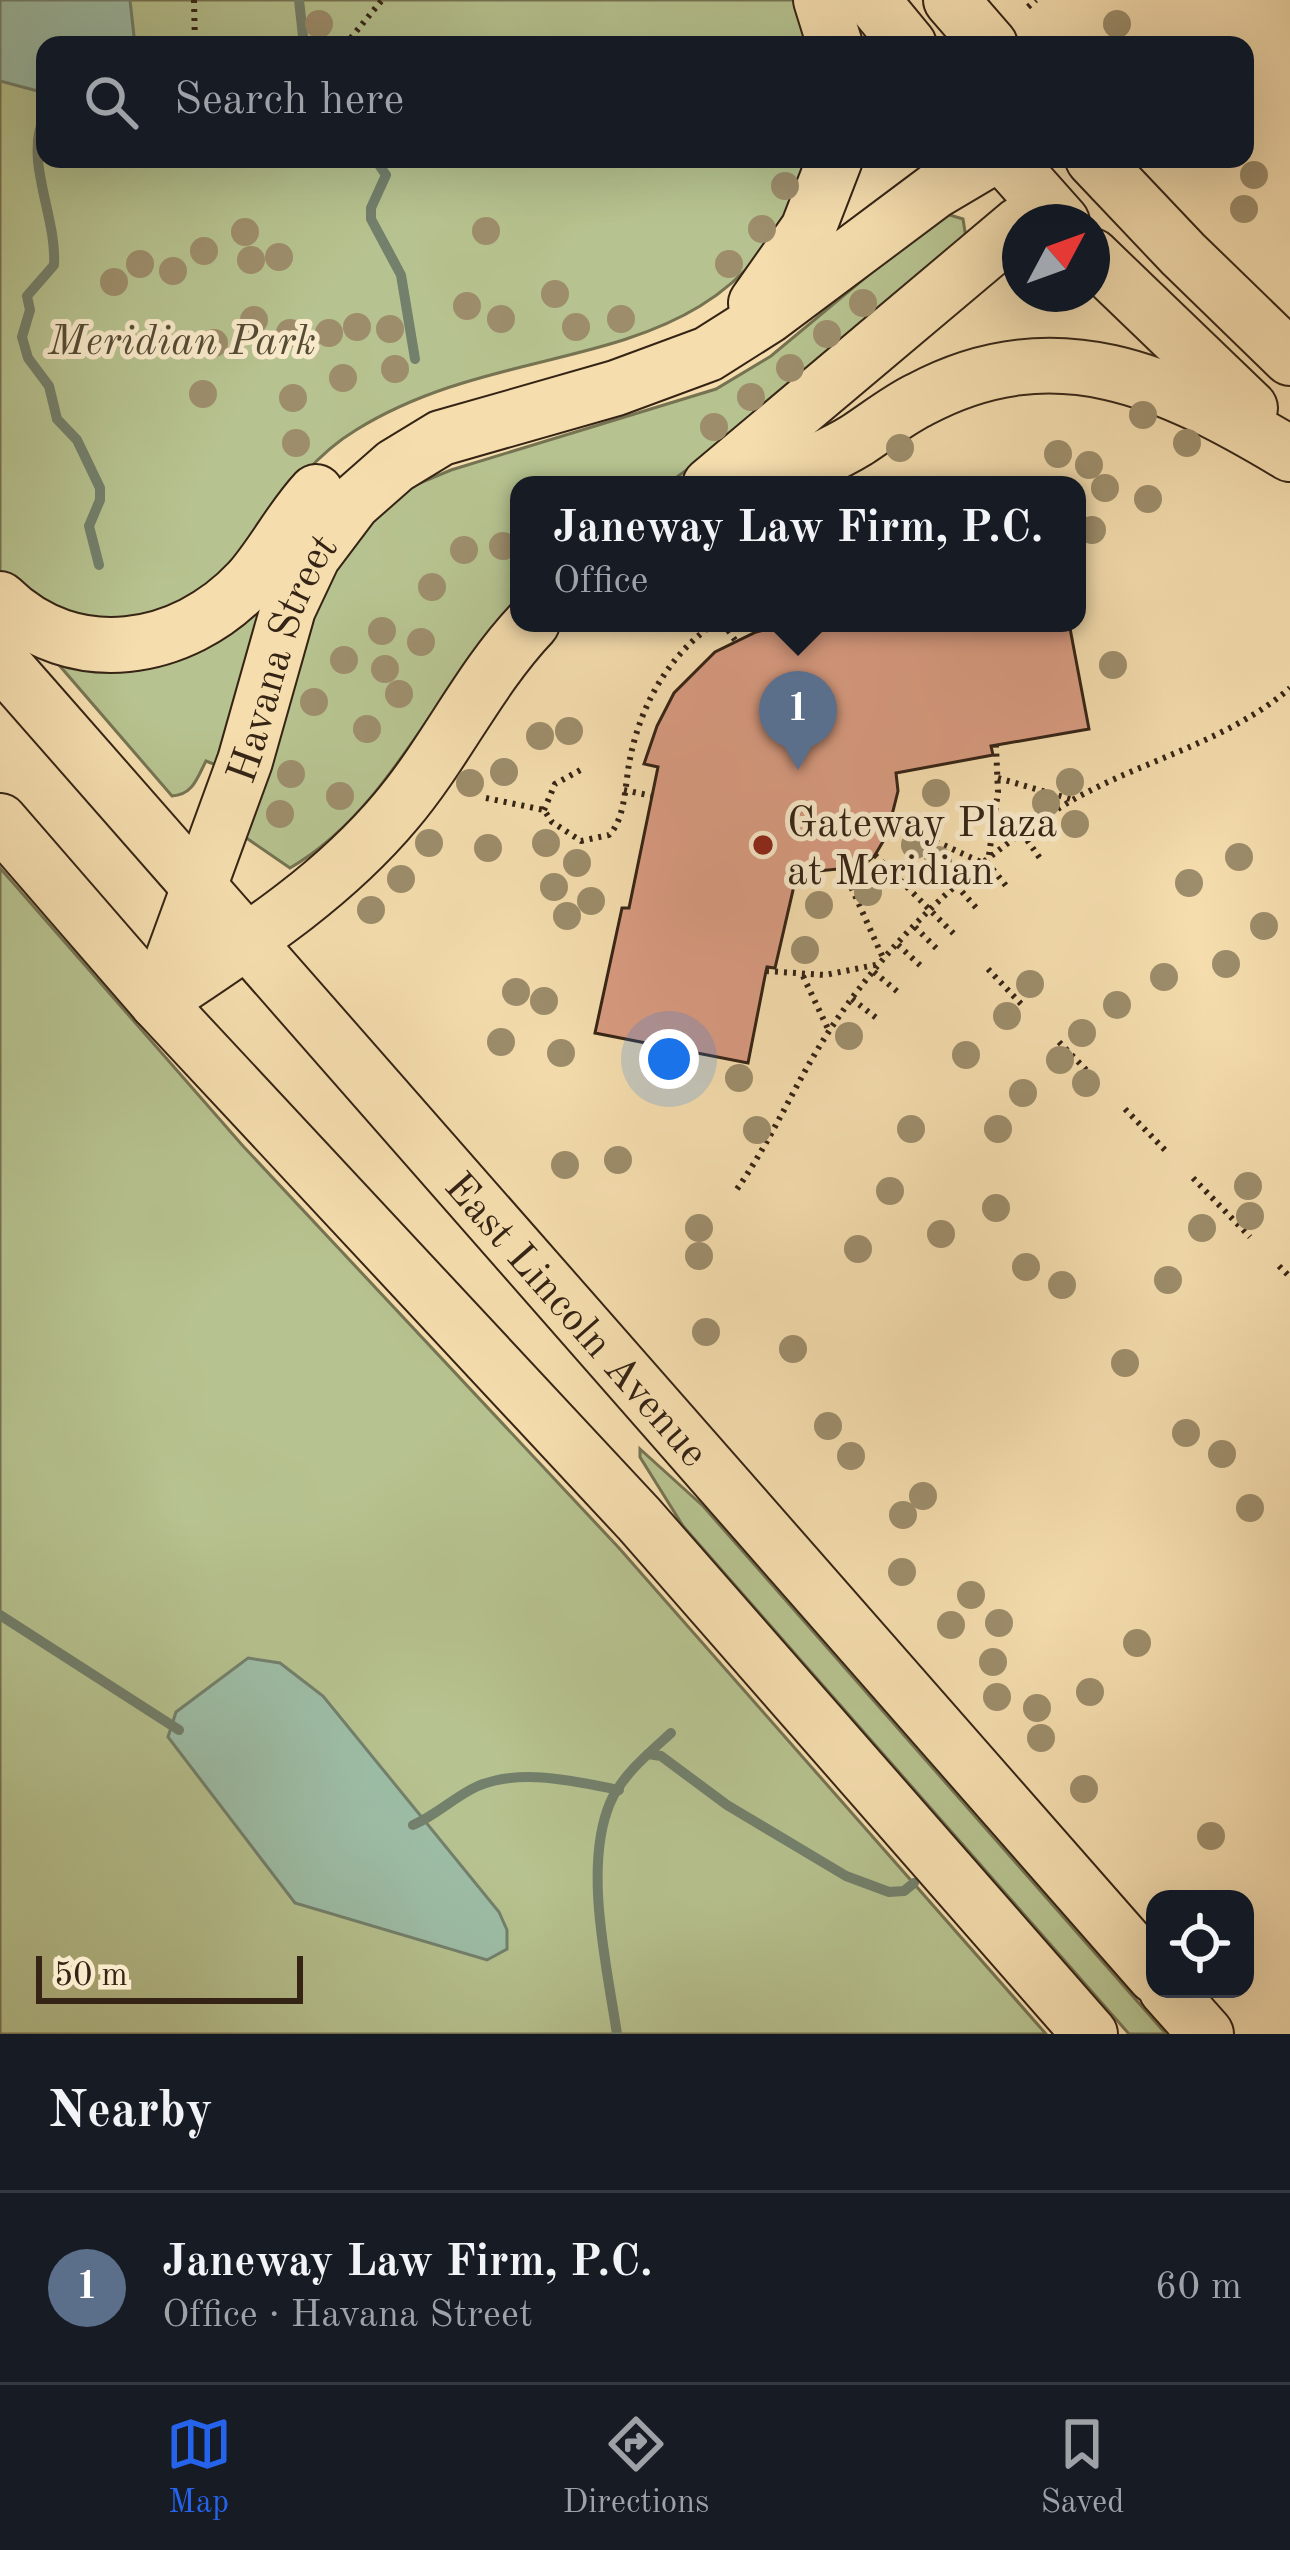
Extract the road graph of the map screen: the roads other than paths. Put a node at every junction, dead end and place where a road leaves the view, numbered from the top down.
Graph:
1 (821, 0) edge
2 (872, 0) edge
3 (951, 0) edge
4 (832, 36) edge
5 (902, 36) edge
6 (982, 36) edge
7 (832, 168) edge
8 (974, 168) edge
9 (1013, 168) edge
10 (1102, 168) edge
11 (1040, 204) edge
12 (1002, 240) edge
13 (1110, 274) edge
14 (708, 354) junction
15 (1290, 358) edge
16 (441, 438) junction
17 (1290, 450) edge
18 (721, 476) edge
19 (777, 476) edge
20 (0, 599) edge
21 (524, 632) edge
22 (0, 660) edge
23 (0, 821) edge
24 (199, 886) junction
25 (248, 941) junction
26 (157, 1002) junction
27 (1146, 1966) edge
28 (1174, 1998) edge
29 (1090, 2034) edge
30 (1206, 2034) edge

1 - 4 main road
2 - 5 main road
3 - 6 main road
7 - 14 main road
8 - 14 main road, Havana Street
9 - 11 main road
10 - 15 main road
12 - 18 main road
13 - 17 main road
14 - 16 main road, Havana Street
16 - 20 main road
16 - 24 main road, Havana Street
17 - 19 main road
21 - 25 main road
22 - 24 main road, East Lincoln Avenue
23 - 26 main road, East Lincoln Avenue
24 - 25 main road, East Lincoln Avenue
24 - 26 main road, Havana Street
25 - 26 main road
25 - 27 main road, East Lincoln Avenue
26 - 29 main road, East Lincoln Avenue
28 - 30 main road

